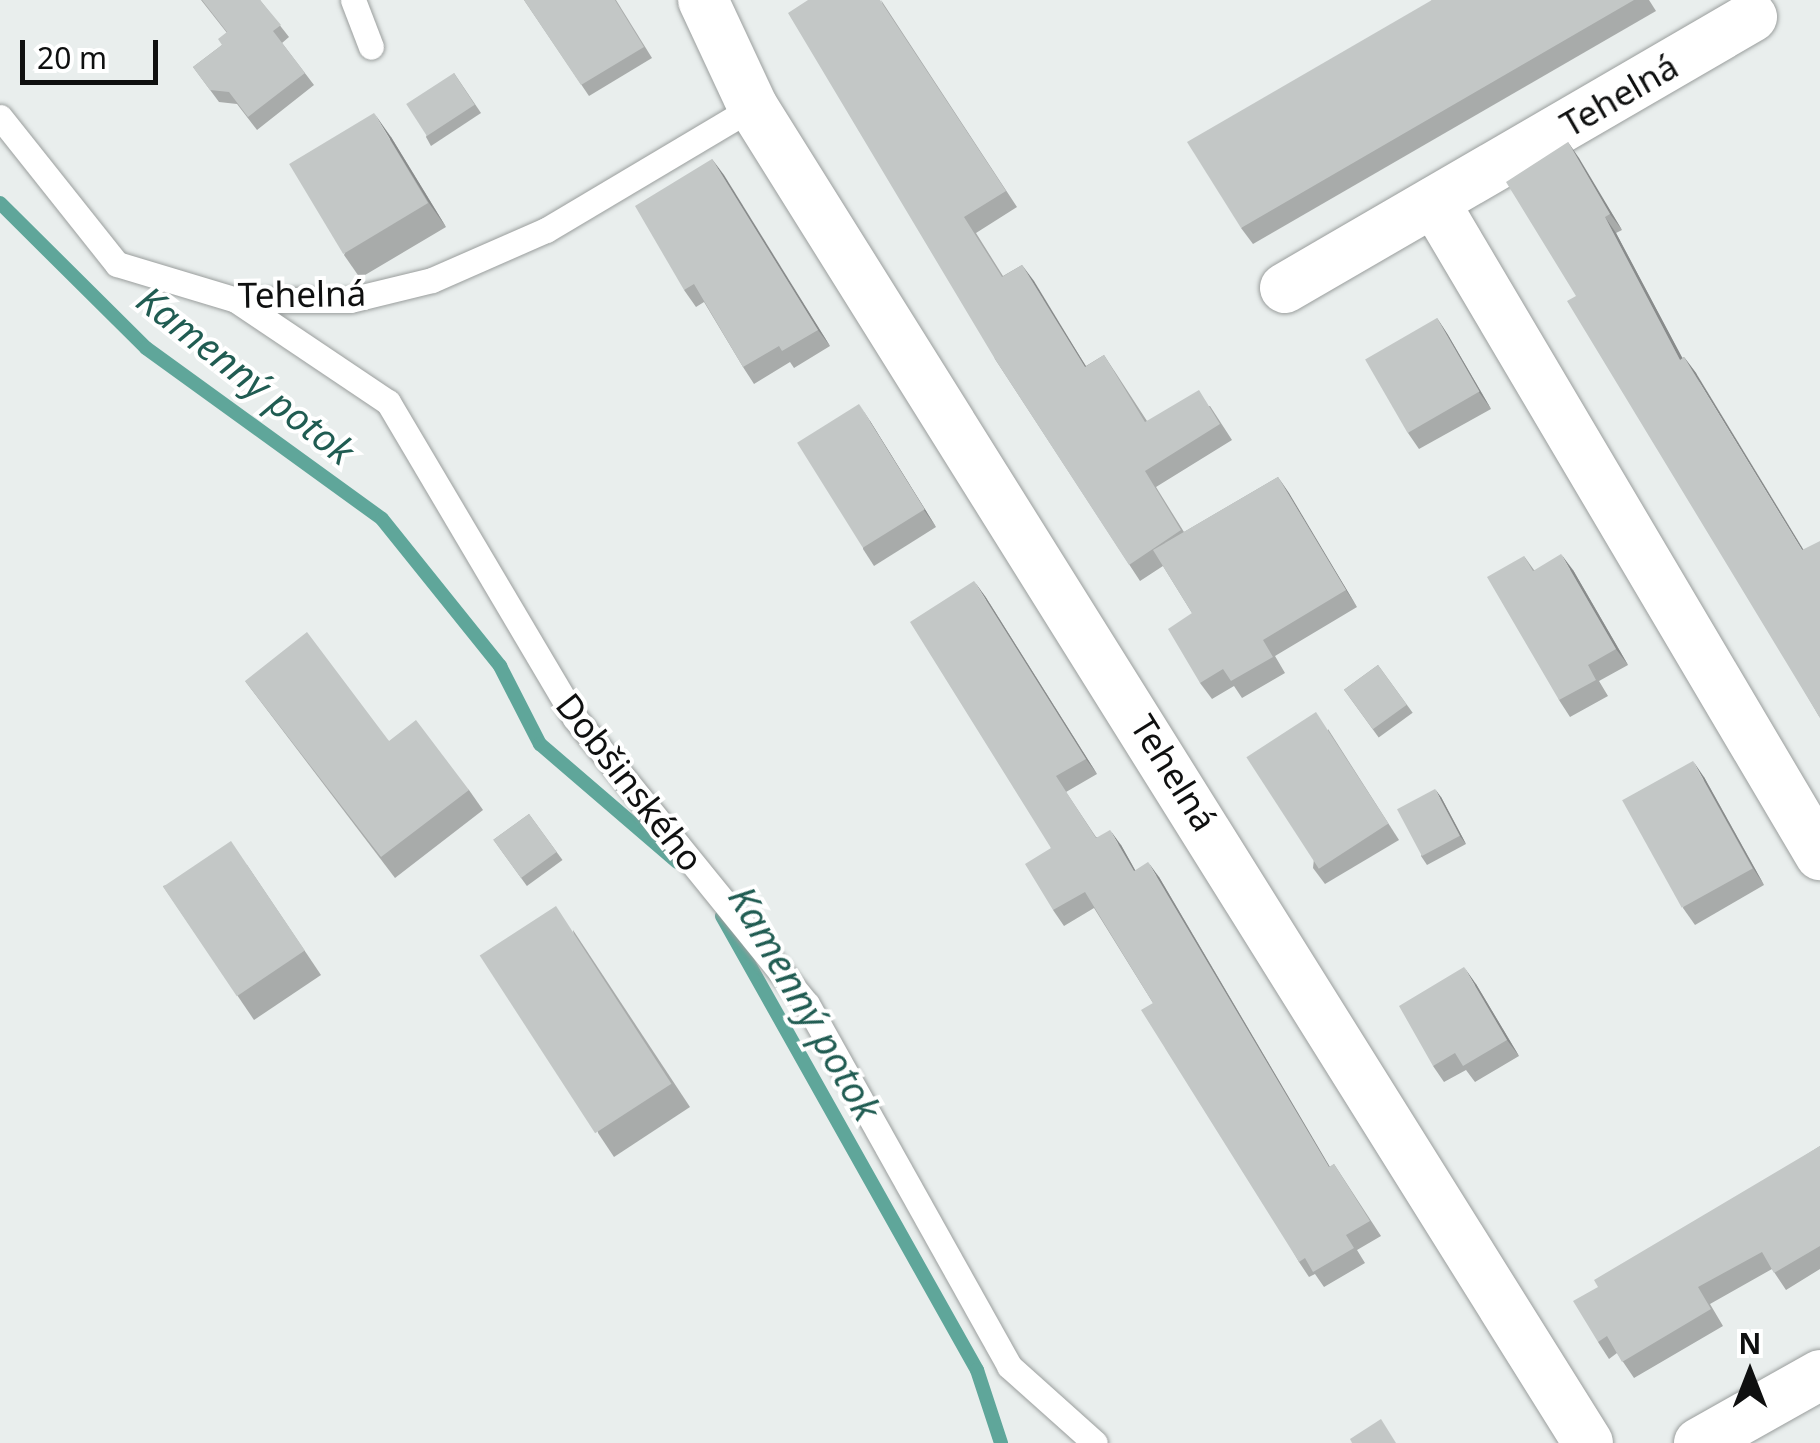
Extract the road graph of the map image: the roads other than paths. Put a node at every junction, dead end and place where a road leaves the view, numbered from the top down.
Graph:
1 (353, 0) edge
2 (711, 3) edge
3 (1752, 17) dead end
4 (371, 47) dead end
5 (754, 107) junction
6 (0, 117) edge
7 (1434, 202) junction
8 (1284, 288) dead end
9 (236, 300) junction
10 (1820, 855) edge
11 (1820, 1376) edge
12 (1095, 1443) edge
13 (1588, 1443) edge
14 (1699, 1443) edge

1 - 4 lane
2 - 5 street, Tehelná
3 - 7 street, Tehelná
5 - 9 lane, Tehelná
5 - 13 street, Tehelná
6 - 9 lane, Tehelná
7 - 8 street, Tehelná
7 - 10 street
9 - 12 lane, Dobšinského
11 - 14 street

